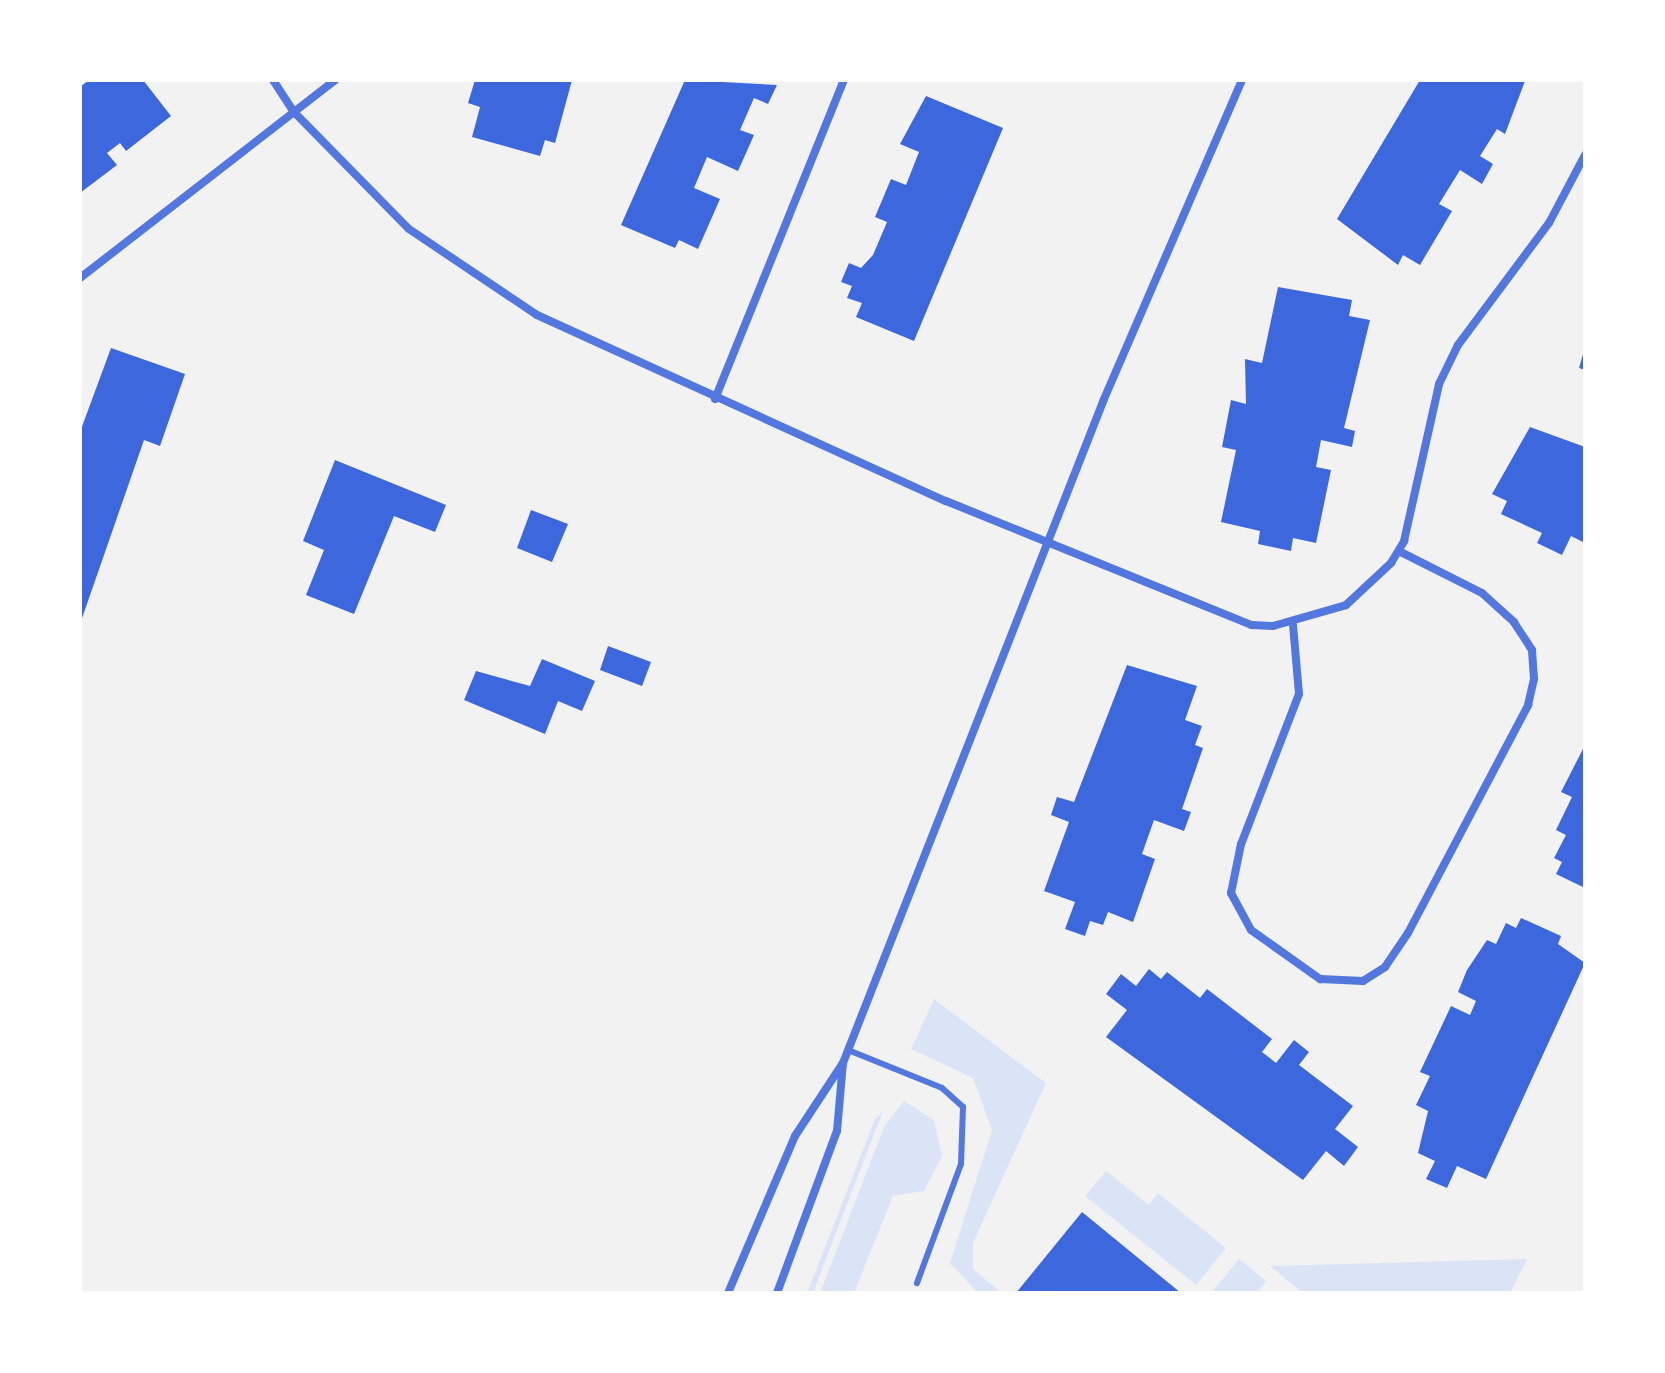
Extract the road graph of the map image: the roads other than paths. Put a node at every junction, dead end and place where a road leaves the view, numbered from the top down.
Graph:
1 (273, 80) edge
2 (335, 80) edge
3 (844, 80) edge
4 (1242, 80) edge
5 (293, 111) junction
6 (1585, 155) edge
7 (80, 278) edge
8 (715, 399) junction
9 (1051, 543) junction
10 (1399, 551) junction
11 (1293, 625) junction
12 (848, 1050) junction
13 (843, 1063) junction
14 (917, 1283) dead end
15 (728, 1293) edge
16 (777, 1293) edge

1 - 5 street
2 - 5 street
3 - 8 street
4 - 9 street
5 - 7 street
5 - 8 street
6 - 10 street
8 - 9 street
9 - 11 street
9 - 12 street
10 - 11 street
10 - 11 street
12 - 13 street
12 - 14 lane
13 - 15 street
13 - 16 street

